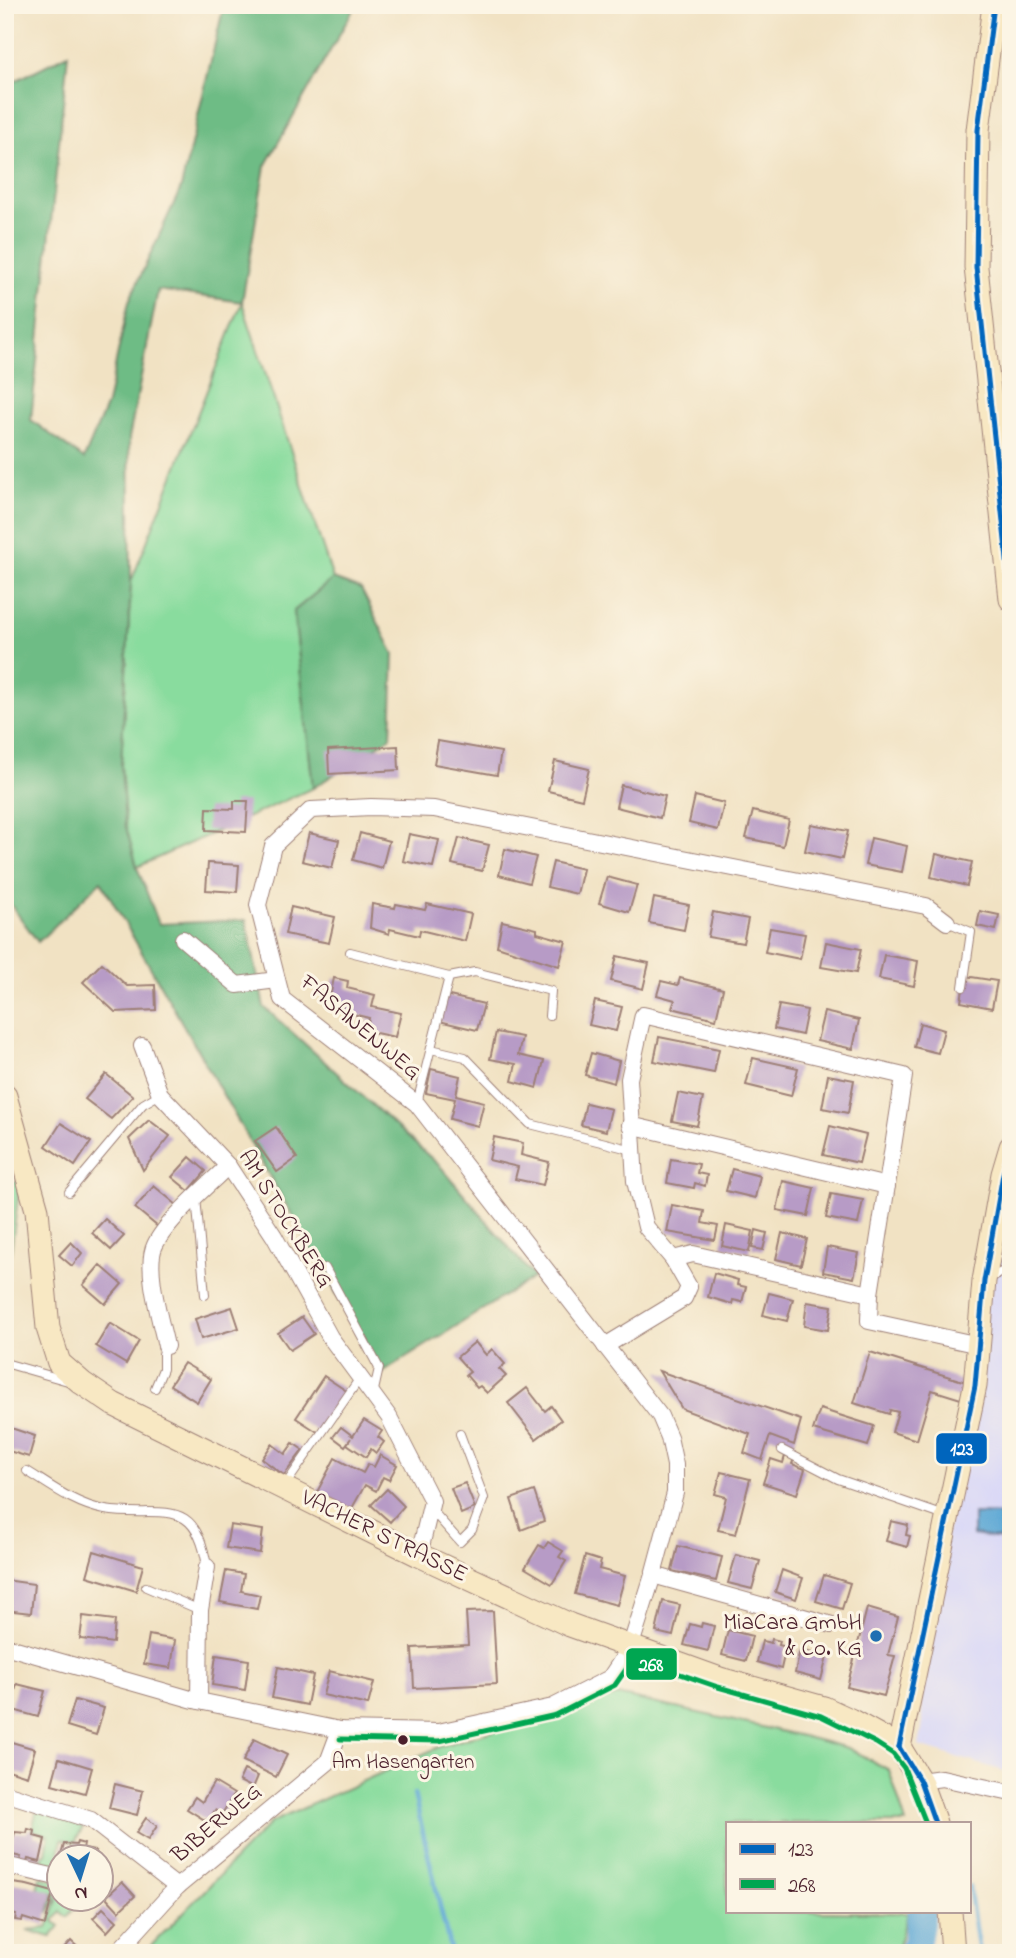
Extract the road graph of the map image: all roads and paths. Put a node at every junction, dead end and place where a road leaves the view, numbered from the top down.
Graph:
1 (994, 5) edge
2 (1011, 599) edge
3 (947, 922) joint
4 (183, 939) dead end
5 (350, 952) dead end
6 (449, 977) junction
7 (277, 980) junction
8 (963, 987) dead end
9 (550, 1016) dead end
10 (142, 1046) dead end
11 (431, 1049) junction
12 (160, 1094) junction
13 (5, 1096) edge
14 (417, 1104) junction
15 (630, 1125) junction
16 (1011, 1147) edge
17 (632, 1150) junction
18 (228, 1166) junction
19 (887, 1186) junction
20 (69, 1192) dead end
21 (196, 1197) junction
22 (673, 1258) junction
23 (1011, 1267) edge
24 (325, 1268) dead end
25 (984, 1281) junction
26 (870, 1294) junction
27 (205, 1295) dead end
28 (979, 1345) junction
29 (166, 1346) joint
30 (605, 1346) junction
31 (5, 1363) edge
32 (360, 1378) junction
33 (88, 1387) junction
34 (155, 1388) dead end
35 (373, 1395) junction
36 (460, 1434) dead end
37 (782, 1450) dead end
38 (27, 1471) dead end
39 (283, 1488) junction
40 (430, 1508) junction
41 (948, 1517) junction
42 (419, 1555) junction
43 (207, 1567) joint
44 (653, 1576) junction
45 (146, 1587) dead end
46 (200, 1610) junction
47 (832, 1625) dead end
48 (5, 1647) edge
49 (630, 1647) junction
50 (199, 1701) junction
51 (340, 1730) junction
52 (899, 1747) junction
53 (920, 1781) junction
54 (5, 1793) edge
55 (1011, 1793) edge
56 (935, 1822) edge
57 (5, 1864) edge
58 (46, 1874) edge
59 (177, 1887) junction
60 (950, 1912) edge
61 (952, 1945) edge
62 (117, 1953) edge

1 - 2 main road
3 - 7 street, FASANENWEG
3 - 8 lane
4 - 7 street
5 - 6 lane
6 - 9 lane
6 - 11 lane
7 - 14 street, FASANENWEG
10 - 12 street, AM STOCKBERG
11 - 14 lane
11 - 17 lane
12 - 18 street, AM STOCKBERG
12 - 20 lane
13 - 33 main road, VACHER STRASSE
14 - 30 street, FASANENWEG
15 - 17 street
15 - 19 street
15 - 19 street
16 - 25 main road
17 - 22 street
18 - 21 street
18 - 32 street, AM STOCKBERG
19 - 26 street
21 - 27 lane
21 - 29 street
22 - 26 street
22 - 30 street
23 - 25 lane
24 - 35 lane
25 - 28 main road
26 - 28 street
28 - 41 main road
29 - 34 lane
30 - 44 street, FASANENWEG
31 - 33 lane
32 - 35 street, AM STOCKBERG
32 - 39 lane
33 - 39 main road, VACHER STRASSE
35 - 40 street, AM STOCKBERG
36 - 40 lane, AM STOCKBERG
37 - 41 lane
38 - 43 lane
39 - 42 main road, VACHER STRASSE
40 - 42 street
41 - 52 main road
42 - 49 main road, VACHER STRASSE
43 - 46 street
44 - 47 street
44 - 49 street, FASANENWEG
45 - 46 lane
46 - 50 street
48 - 50 street
49 - 51 street
49 - 52 main road, VACHER STRASSE
50 - 51 street
51 - 59 street, BIBERWEG
52 - 53 main road, VACHER STRASSE
53 - 55 street
53 - 56 main road, VACHER STRASSE
54 - 59 street
57 - 58 street
59 - 62 street, BIBERWEG
60 - 61 main road

